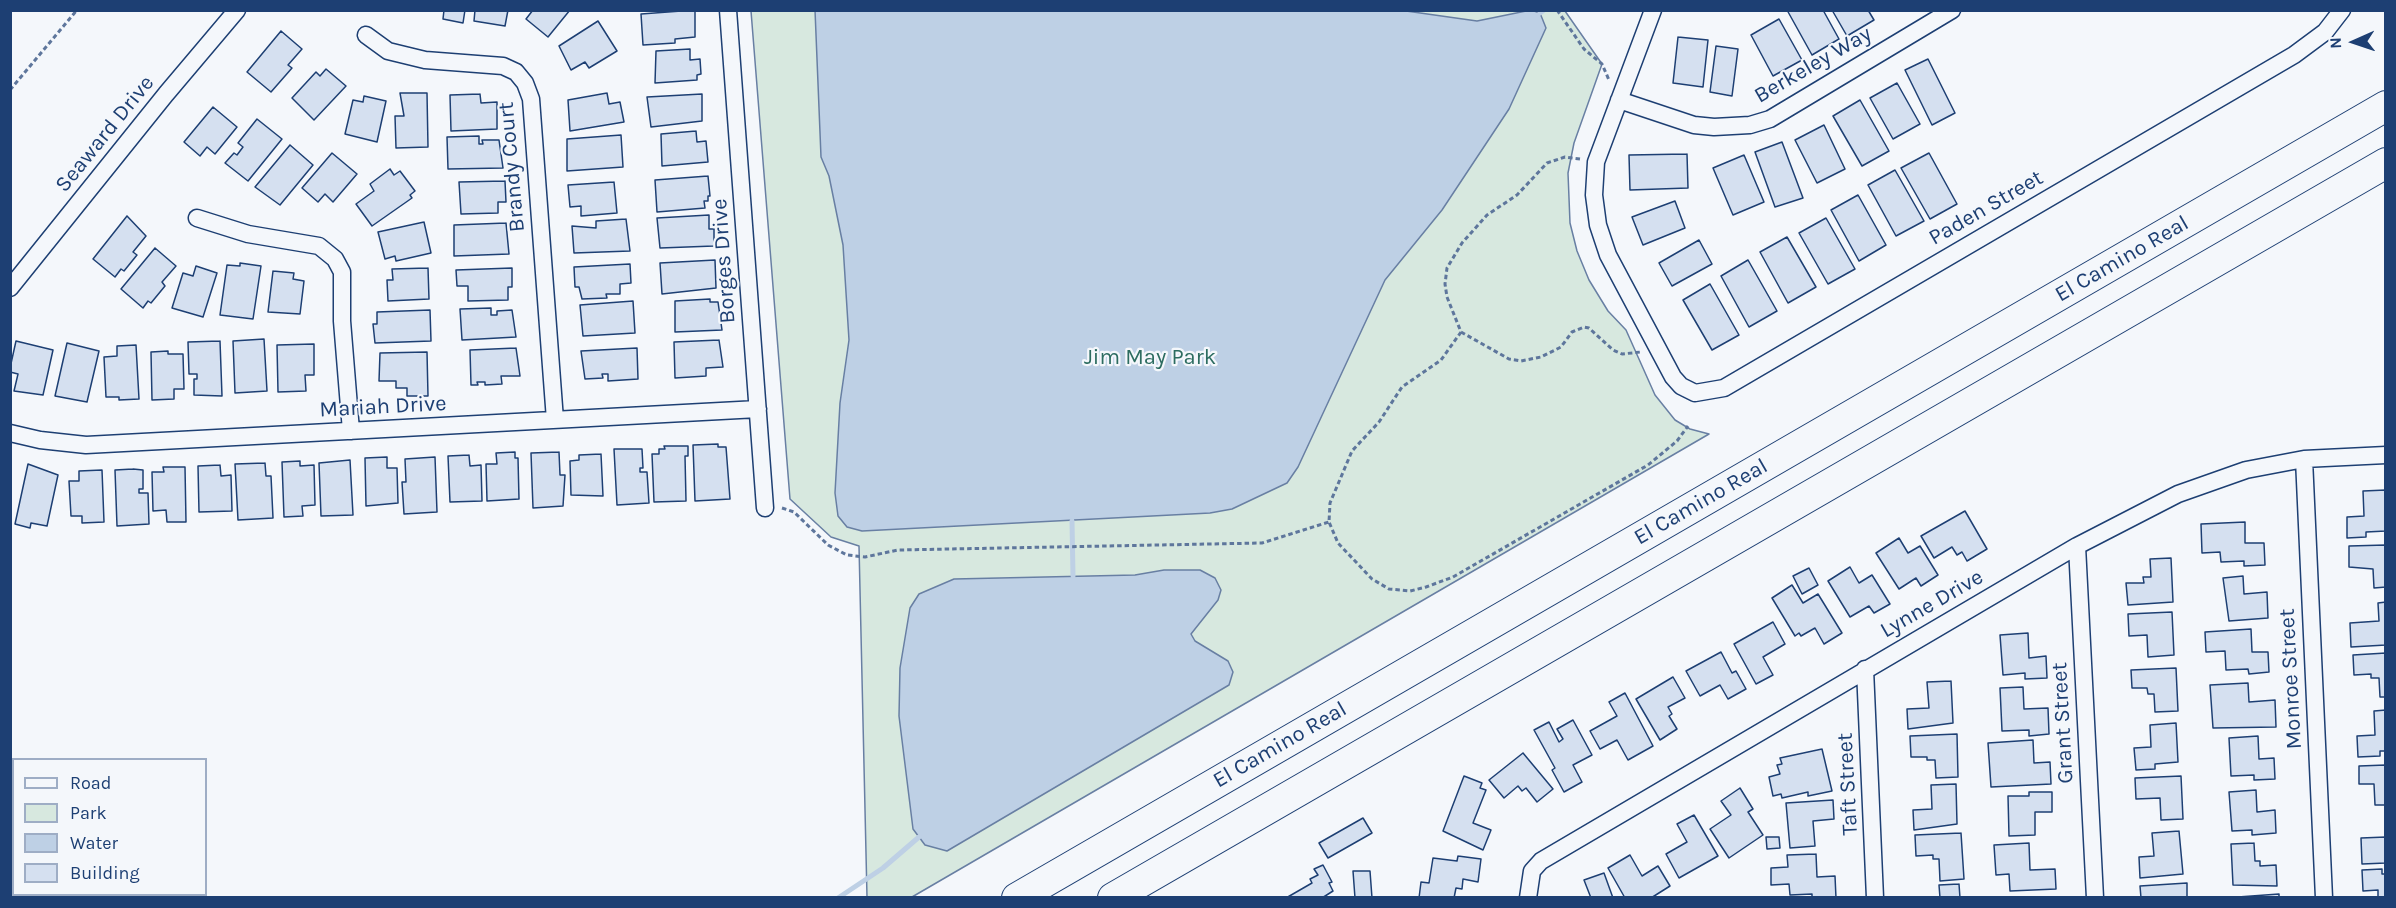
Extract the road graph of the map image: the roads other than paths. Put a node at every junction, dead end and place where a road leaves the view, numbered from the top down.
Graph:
1 (237, 10) edge
2 (728, 10) edge
3 (1653, 10) edge
4 (1953, 10) edge
5 (2342, 10) edge
6 (366, 35) dead end
7 (1619, 100) junction
8 (2385, 106) edge
9 (2385, 163) edge
10 (197, 219) dead end
11 (10, 288) edge
12 (758, 409) junction
13 (555, 420) junction
14 (351, 431) junction
15 (10, 433) edge
16 (2385, 455) edge
17 (2304, 459) junction
18 (765, 508) road end
19 (2077, 546) junction
20 (1865, 669) junction
21 (1017, 897) edge
22 (1113, 897) edge
23 (1528, 897) edge
24 (1875, 897) edge
25 (2095, 897) edge
26 (2324, 897) edge

1 - 11 street, Seaward Drive
2 - 12 street, Borges Drive
3 - 7 street, Paden Street
4 - 7 street, Berkeley Way
5 - 7 street, Paden Street
6 - 13 street, Brandy Court
8 - 21 highway, El Camino Real
9 - 22 highway
10 - 14 street
12 - 13 street, Mariah Drive
12 - 18 street, Borges Drive
13 - 14 street, Mariah Drive
14 - 15 street, Mariah Drive
16 - 17 street, Lynne Drive
17 - 19 street, Lynne Drive
17 - 26 street, Monroe Street
19 - 20 street, Lynne Drive
19 - 25 street, Grant Street
20 - 23 street, Lynne Drive
20 - 24 street, Taft Street

